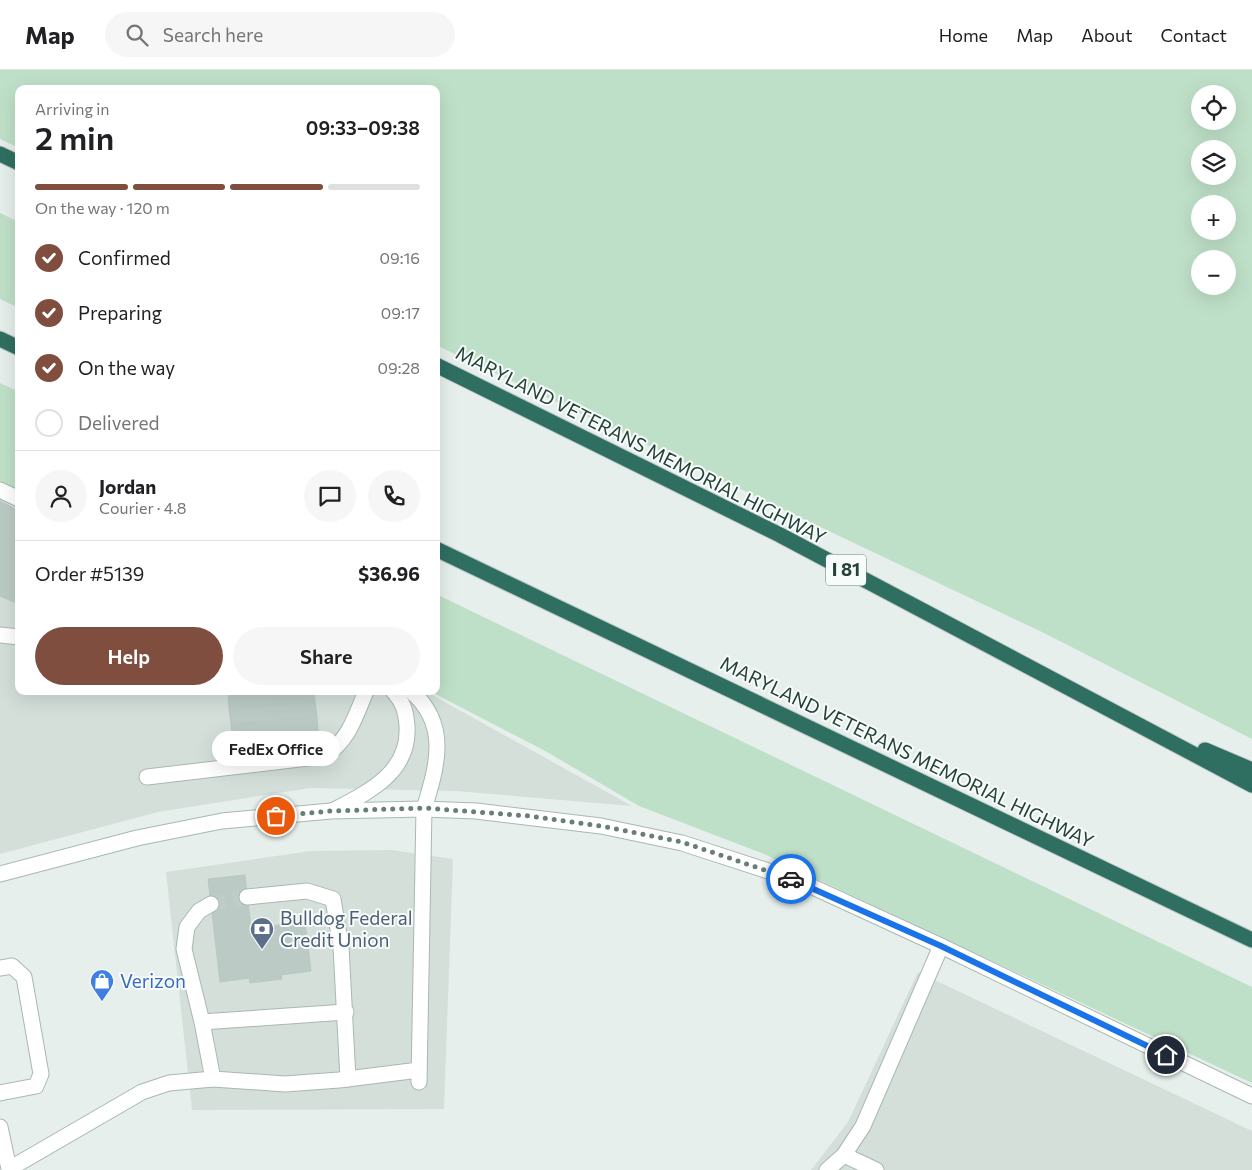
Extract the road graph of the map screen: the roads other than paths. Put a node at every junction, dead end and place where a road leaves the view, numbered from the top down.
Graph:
1 (0, 154) edge
2 (15, 161) edge
3 (0, 339) edge
4 (15, 346) edge
5 (440, 367) edge
6 (0, 490) edge
7 (15, 497) edge
8 (440, 551) edge
9 (0, 635) edge
10 (15, 636) edge
11 (364, 695) edge
12 (397, 695) edge
13 (414, 695) edge
14 (1110, 709) junction
15 (1252, 770) edge
16 (147, 777) dead end
17 (1252, 785) edge
18 (424, 808) junction
19 (331, 811) junction
20 (0, 874) edge
21 (247, 897) tunnel mouth
22 (211, 904) tunnel mouth
23 (1252, 940) edge
24 (941, 946) junction
25 (0, 968) edge
26 (346, 1012) junction
27 (202, 1022) junction
28 (212, 1079) junction
29 (348, 1079) junction
30 (0, 1092) edge
31 (1252, 1096) edge
32 (0, 1127) edge
33 (844, 1155) junction
34 (827, 1170) edge
35 (876, 1170) edge

1 - 2 highway
3 - 4 highway
5 - 14 highway, MARYLAND VETERANS MEMORIAL HIGHWAY / I 81
6 - 7 street
8 - 23 highway, MARYLAND VETERANS MEMORIAL HIGHWAY
9 - 10 street
11 - 16 street
12 - 19 street
13 - 18 street
14 - 15 highway
14 - 17 highway, MARYLAND VETERANS MEMORIAL HIGHWAY / I 81
18 - 19 street
18 - 24 street
18 - 29 street
19 - 20 street
21 - 26 street
22 - 27 street
24 - 31 street
24 - 33 street
25 - 30 street
26 - 27 street
26 - 29 street
27 - 28 street
28 - 29 street
28 - 32 street
33 - 34 street
33 - 35 street

